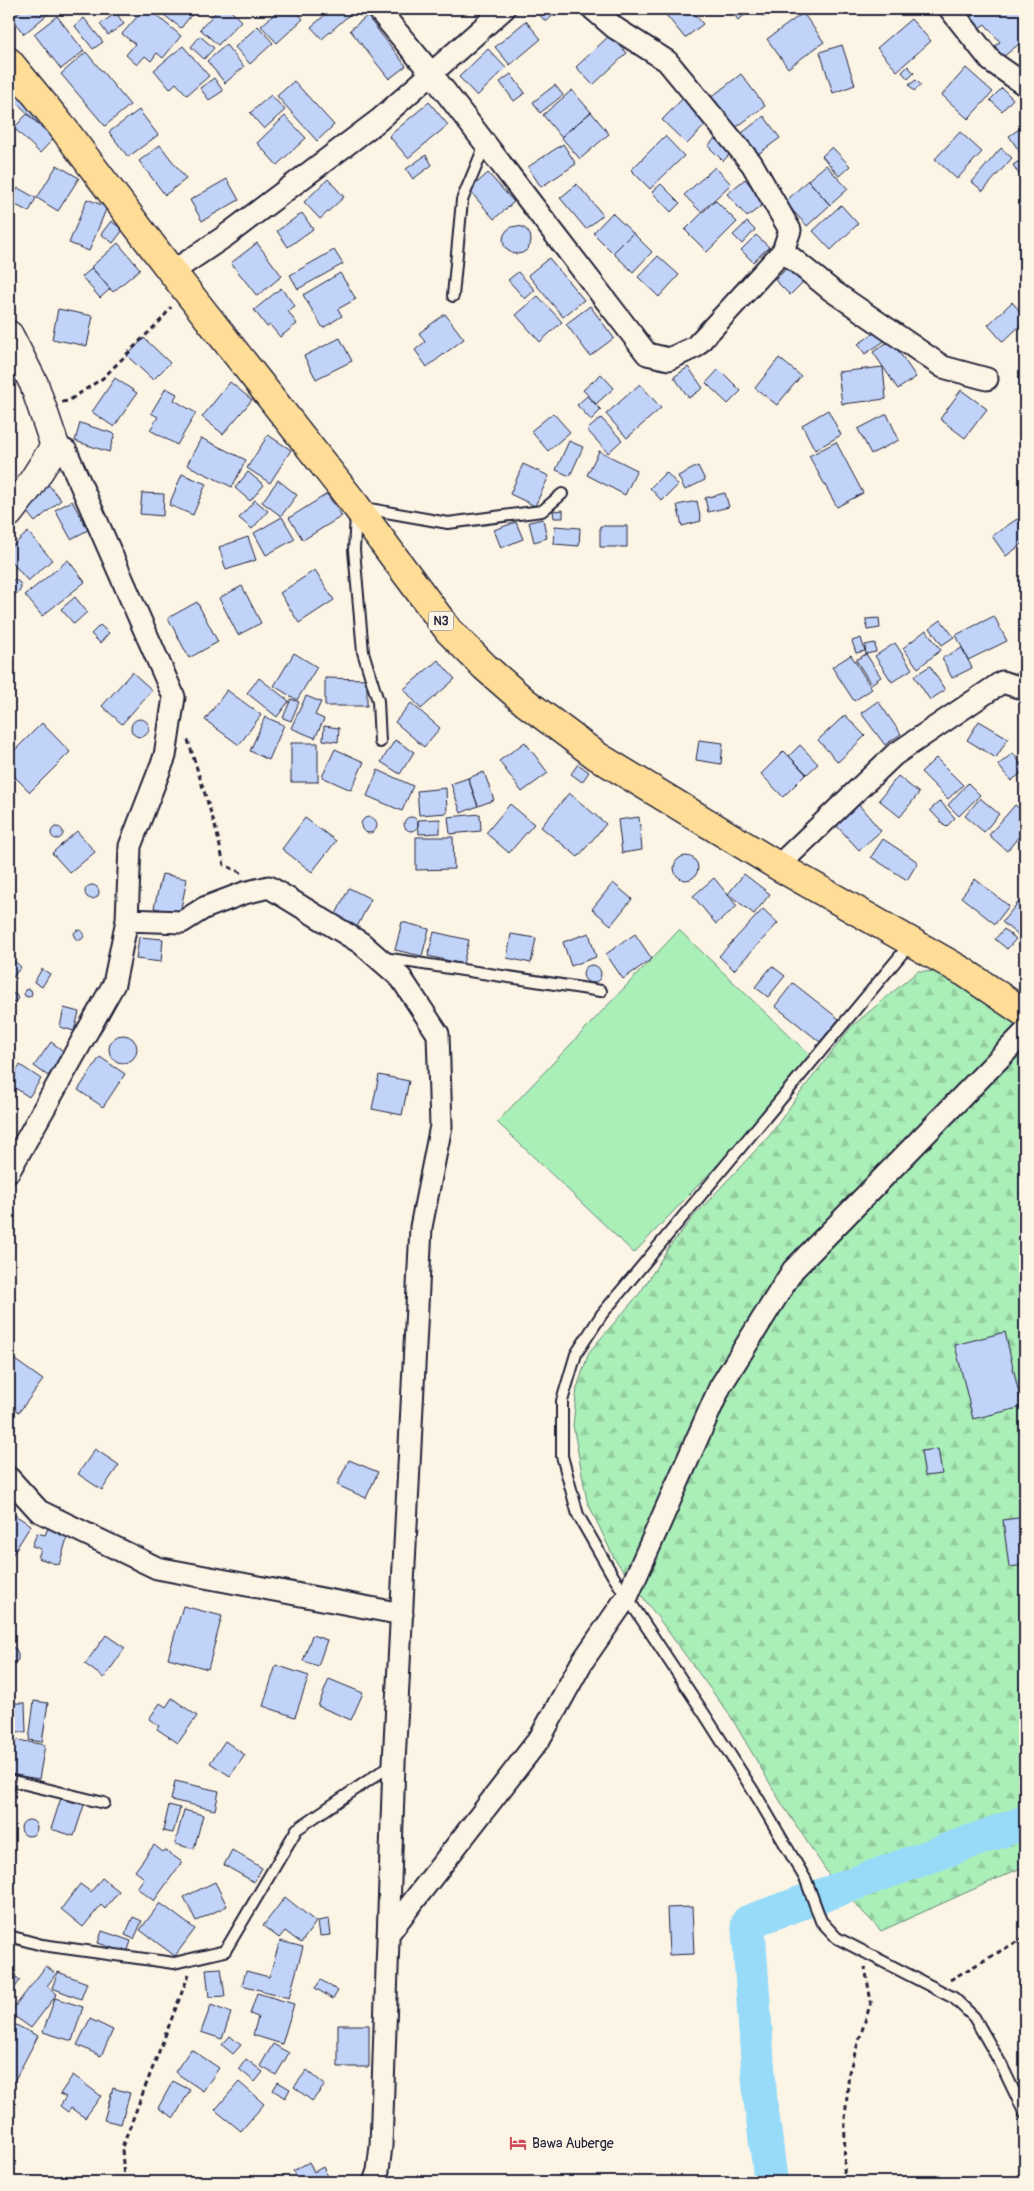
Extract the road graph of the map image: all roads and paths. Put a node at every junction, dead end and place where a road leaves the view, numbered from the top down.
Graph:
1 (378, 9) edge
2 (504, 9) edge
3 (593, 9) edge
4 (950, 9) edge
5 (9, 62) edge
6 (432, 73) junction
7 (1025, 86) edge
8 (485, 145) junction
9 (784, 251) junction
10 (178, 280) junction
11 (453, 296) dead end
12 (9, 335) edge
13 (987, 379) dead end
14 (41, 406) junction
15 (54, 446) junction
16 (562, 494) dead end
17 (356, 506) junction
18 (9, 513) edge
19 (1025, 689) edge
20 (186, 735) dead end
21 (380, 742) dead end
22 (778, 866) junction
23 (269, 887) junction
24 (127, 920) junction
25 (910, 943) junction
26 (377, 957) junction
27 (601, 991) dead end
28 (1025, 1013) edge
29 (1025, 1032) edge
30 (9, 1171) edge
31 (9, 1478) edge
32 (627, 1597) junction
33 (402, 1614) junction
34 (394, 1763) junction
35 (9, 1780) edge
36 (104, 1803) dead end
37 (388, 1934) junction
38 (9, 1936) edge
39 (1025, 1937) edge
40 (863, 1951) junction
41 (194, 1959) junction
42 (936, 1988) junction
43 (1025, 2114) edge
44 (124, 2182) edge
45 (374, 2182) edge
46 (844, 2182) edge

1 - 6 street
2 - 6 street
3 - 9 street
4 - 7 street
5 - 10 highway, N3
6 - 8 street
6 - 10 street
8 - 9 street
8 - 11 lane
9 - 13 street
10 - 14 path
10 - 17 highway, N3
12 - 14 street
14 - 15 street
15 - 18 street
15 - 24 street
16 - 17 lane
17 - 21 lane
17 - 22 highway, N3
19 - 22 street
20 - 23 path
22 - 25 highway, N3
23 - 24 street
23 - 26 street
24 - 30 street
25 - 28 highway, N3
25 - 32 lane
26 - 27 lane
26 - 33 street
29 - 32 street
31 - 33 street
32 - 37 street
32 - 40 lane
33 - 34 street
34 - 37 street
34 - 41 lane
35 - 36 lane
37 - 45 street
38 - 41 lane
39 - 42 path
40 - 42 lane
40 - 46 path
41 - 44 path
42 - 43 lane

